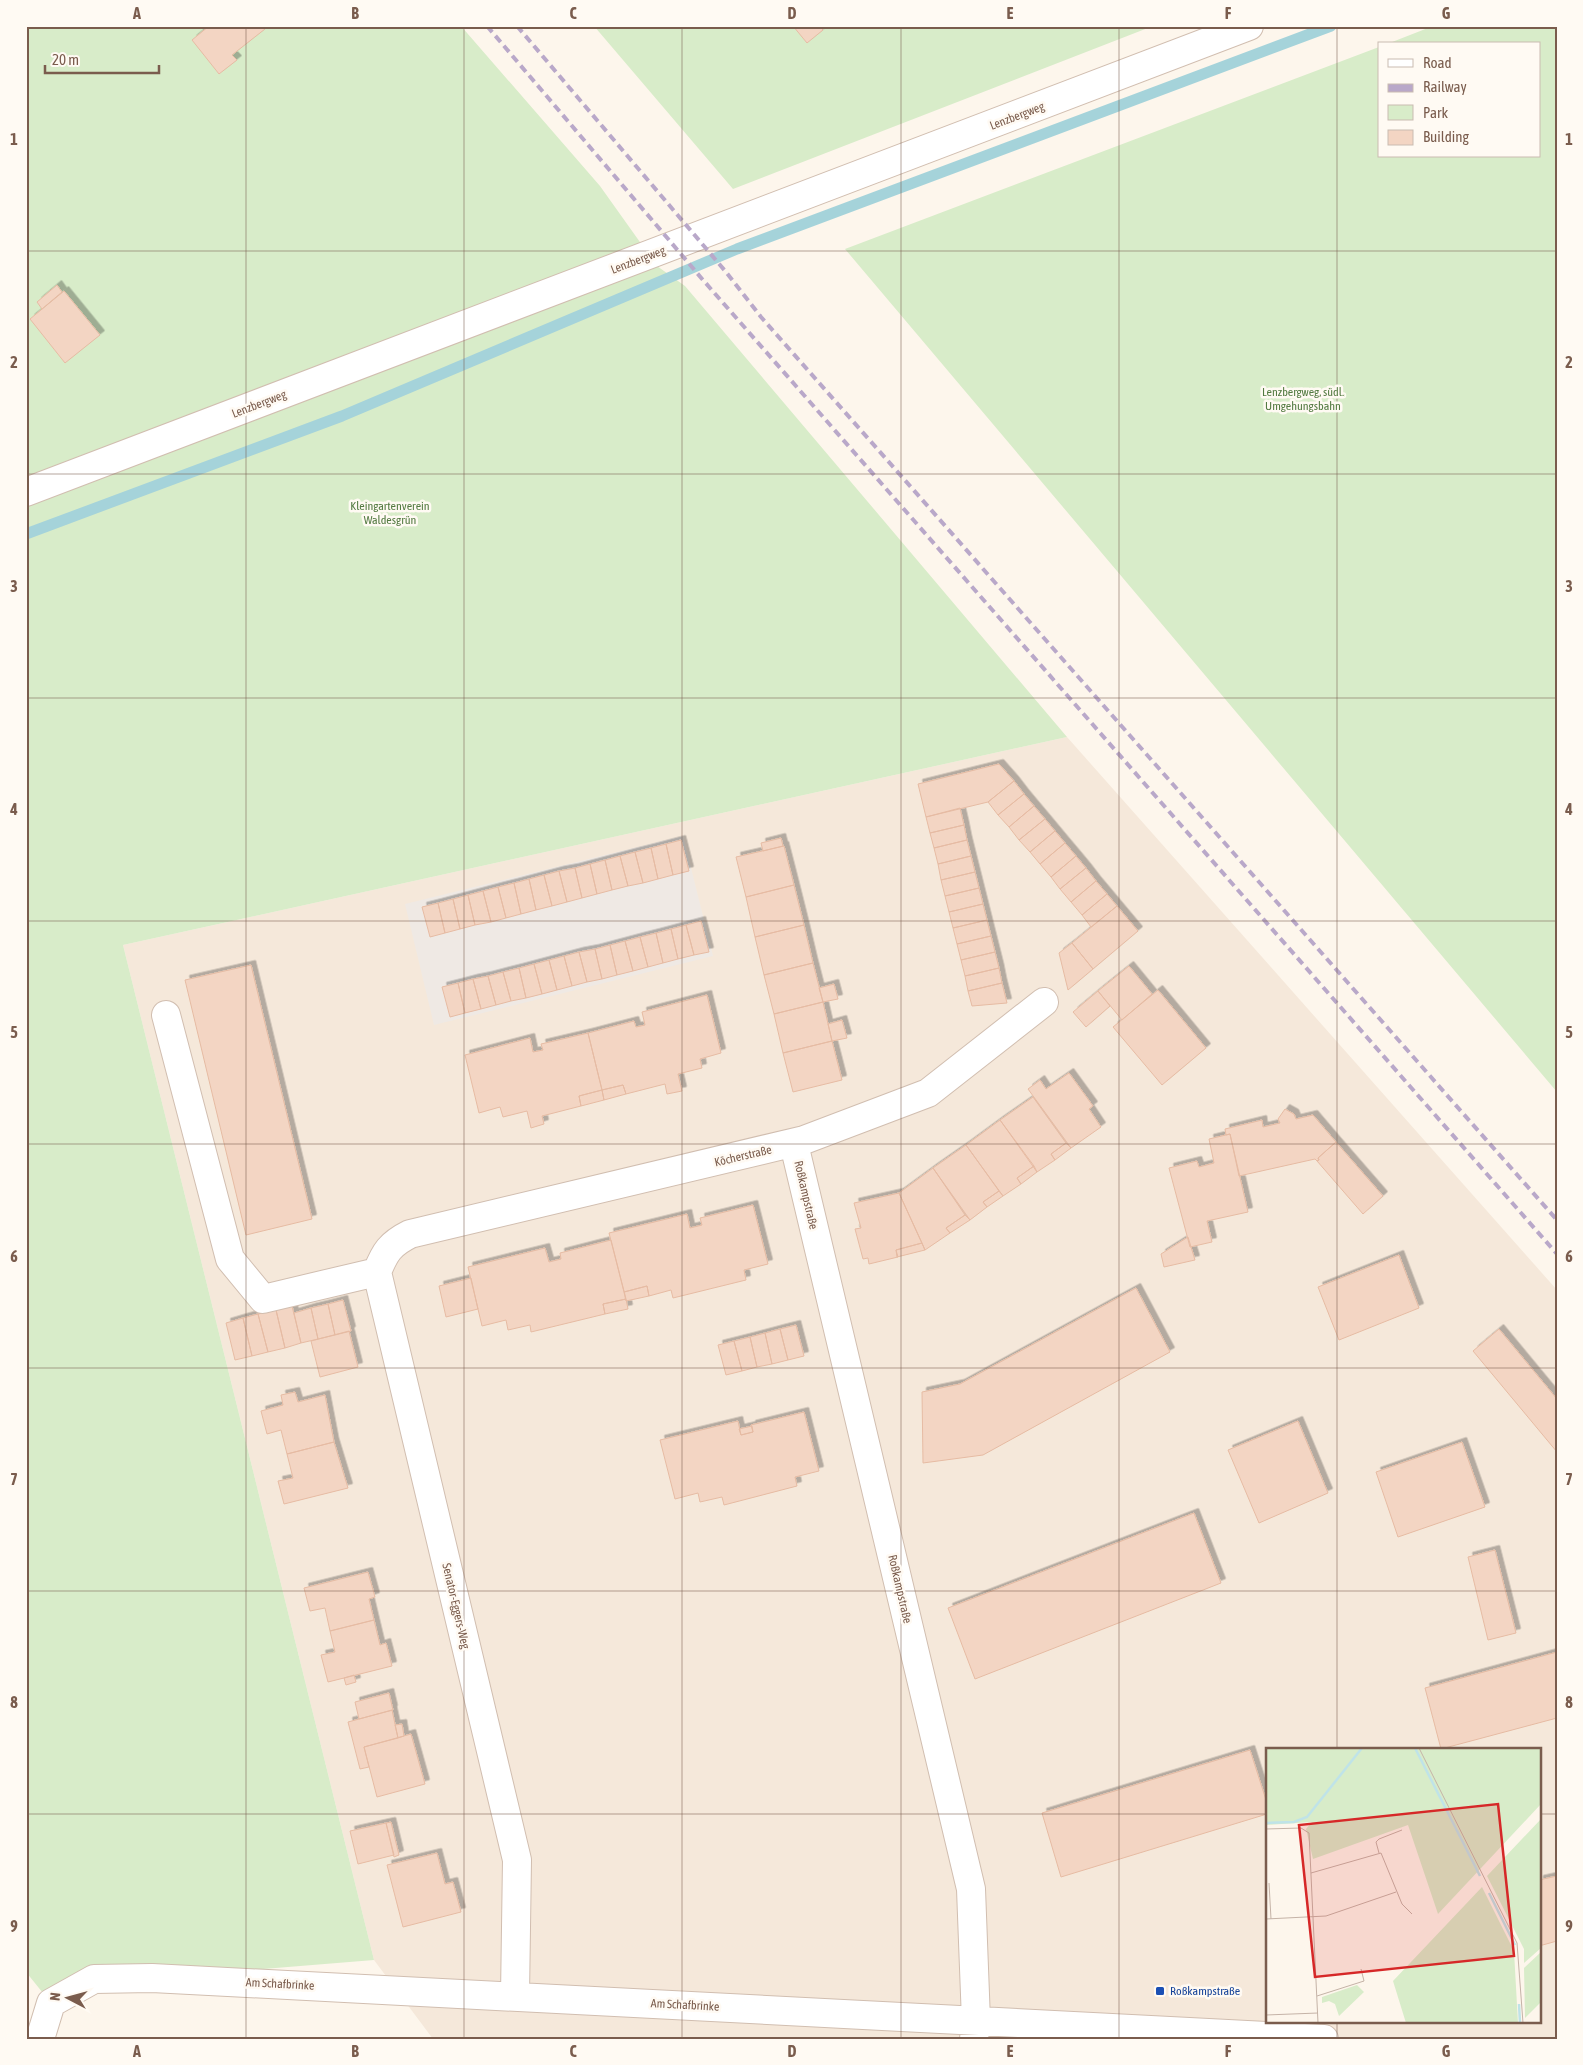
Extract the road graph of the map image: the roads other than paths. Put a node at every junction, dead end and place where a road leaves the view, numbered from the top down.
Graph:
1 (1250, 26) edge
2 (26, 492) edge
3 (1044, 1002) dead end
4 (166, 1015) dead end
5 (794, 1144) junction
6 (377, 1272) junction
7 (515, 1995) junction
8 (975, 2030) edge
9 (40, 2039) edge
10 (1324, 2039) edge

1 - 2 street, Lenzbergweg
3 - 5 street, Köcherstraße
4 - 6 street
5 - 6 street, Köcherstraße
5 - 8 street, Roßkampstraße
6 - 7 street, Senator-Eggers-Weg
7 - 8 street, Am Schafbrinke
7 - 9 street, Am Schafbrinke
8 - 10 street, Am Schafbrinke

